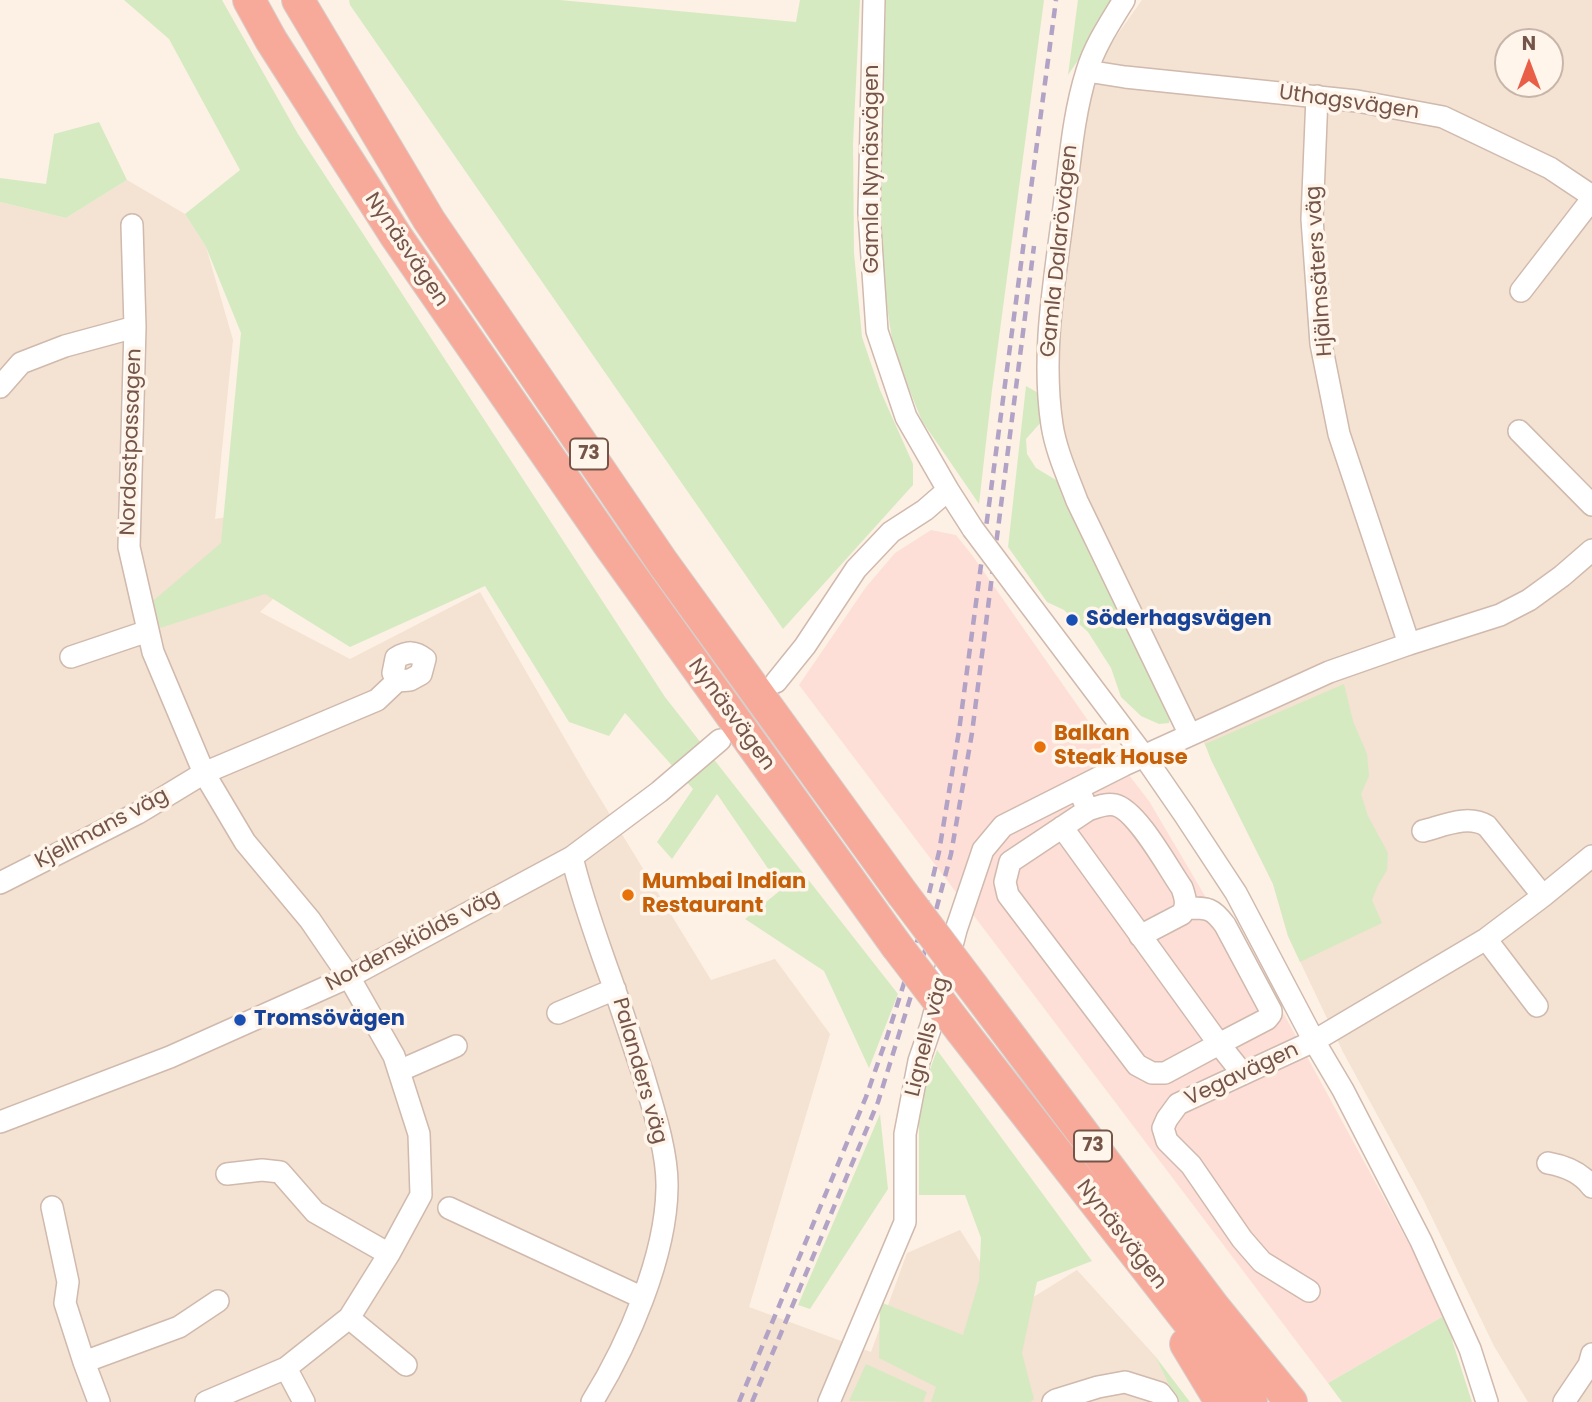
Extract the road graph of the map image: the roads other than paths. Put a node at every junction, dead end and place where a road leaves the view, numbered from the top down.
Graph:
1 (249, 0) edge
2 (298, 0) edge
3 (874, 0) edge
4 (1124, 0) edge
5 (1087, 71) junction
6 (1317, 96) junction
7 (1592, 197) edge
8 (132, 225) dead end
9 (1521, 291) dead end
10 (135, 327) junction
11 (0, 387) edge
12 (1519, 431) dead end
13 (948, 490) junction
14 (1592, 505) edge
15 (1592, 550) edge
16 (148, 631) junction
17 (1409, 644) junction
18 (71, 657) dead end
19 (397, 681) dead end
20 (776, 682) dead end
21 (1190, 734) junction
22 (720, 740) dead end
23 (1144, 756) junction
24 (204, 773) junction
25 (1078, 788) junction
26 (1088, 810) junction
27 (1062, 827) junction
28 (1423, 831) dead end
29 (572, 856) junction
30 (1592, 856) edge
31 (0, 883) edge
32 (1543, 896) junction
33 (1186, 908) junction
34 (1140, 936) junction
35 (1486, 939) junction
36 (349, 977) junction
37 (615, 989) junction
38 (1537, 1006) dead end
39 (558, 1013) dead end
40 (1314, 1041) junction
41 (1219, 1044) junction
42 (456, 1046) dead end
43 (399, 1071) junction
44 (1243, 1074) junction
45 (0, 1122) edge
46 (1548, 1163) dead end
47 (227, 1174) dead end
48 (1592, 1186) edge
49 (52, 1207) dead end
50 (449, 1208) dead end
51 (1127, 1243) junction
52 (389, 1254) junction
53 (1309, 1291) dead end
54 (643, 1297) junction
55 (218, 1301) dead end
56 (349, 1318) junction
57 (1592, 1354) edge
58 (84, 1363) junction
59 (406, 1365) dead end
60 (286, 1368) junction
61 (99, 1402) edge
62 (206, 1402) edge
63 (304, 1402) edge
64 (592, 1402) edge
65 (828, 1402) edge
66 (1054, 1402) edge
67 (1167, 1402) edge
68 (1221, 1402) edge
69 (1251, 1402) edge
70 (1291, 1402) edge
71 (1487, 1402) edge
72 (1564, 1402) edge

1 - 51 highway, Nynäsvägen / 73, bridge
2 - 70 highway, Nynäsvägen / 73, bridge
3 - 13 street, Gamla Nynäsvägen
4 - 5 street, Gamla Dalarövägen
5 - 6 street, Uthagsvägen
5 - 21 street, Gamla Dalarövägen
6 - 7 street, Uthagsvägen
6 - 17 street, Hjälmsäters väg
7 - 9 street, Uthagsvägen
8 - 10 street, Nordostpassagen
10 - 11 street
10 - 16 street, Nordostpassagen
12 - 14 street
13 - 20 street
13 - 23 street, bridge
15 - 17 street
16 - 18 street
16 - 24 street, Nordostpassagen
17 - 21 street
19 - 24 street
21 - 23 street
22 - 29 street, Nordenskiölds väg
23 - 25 street, Lignells väg
23 - 40 street
24 - 31 street, Kjellmans väg
24 - 36 street, Nordostpassagen
25 - 26 street
25 - 65 street, Lignells väg
26 - 27 street
26 - 33 street
27 - 34 street
27 - 41 street
28 - 32 street
29 - 36 street, Nordenskiölds väg
29 - 37 street, Palanders väg
30 - 32 street, Vegavägen
32 - 35 street, Vegavägen
33 - 34 street
33 - 41 street
34 - 41 street
35 - 38 street
35 - 40 street, Vegavägen
36 - 43 street
36 - 45 street, Nordenskiölds väg
37 - 39 street
37 - 54 street, Palanders väg
40 - 44 street, Vegavägen
40 - 71 street
41 - 44 street
42 - 43 street
43 - 52 street
44 - 53 street, Vegavägen
46 - 48 street
47 - 52 street
49 - 58 street
50 - 54 street
51 - 68 highway
51 - 69 highway, Nynäsvägen / 73
52 - 56 street
54 - 64 street, Palanders väg
55 - 58 street
56 - 59 street
56 - 60 street
57 - 72 street
58 - 61 street
60 - 62 street
60 - 63 street
66 - 67 street

